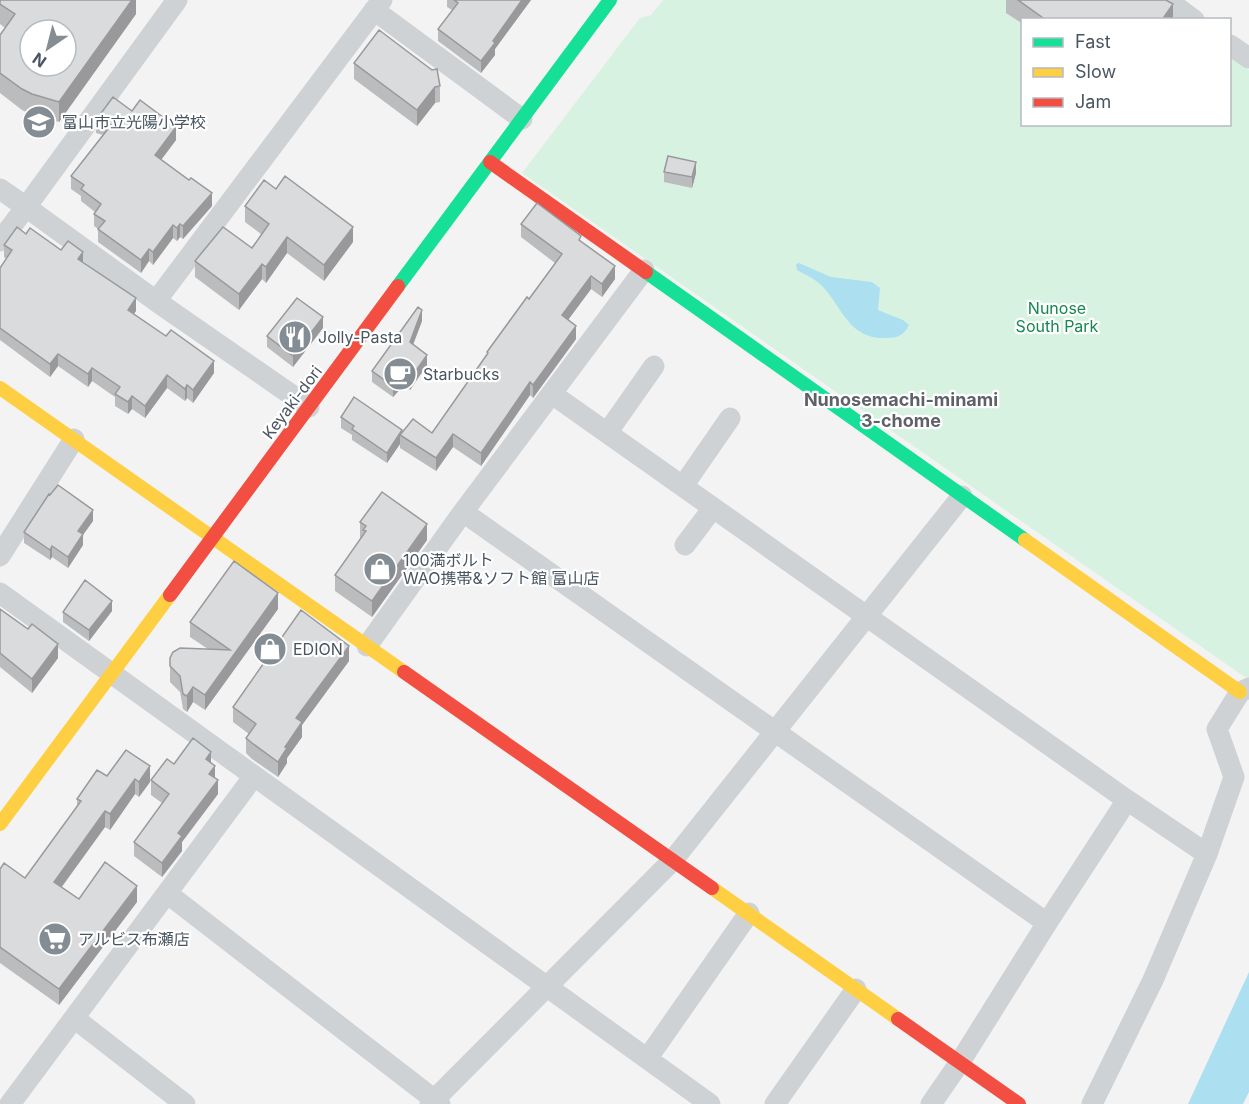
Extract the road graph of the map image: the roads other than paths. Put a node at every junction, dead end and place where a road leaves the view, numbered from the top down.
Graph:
1 (177, 0) edge
2 (610, 0) edge
3 (1167, 0) edge
4 (378, 5) edge
5 (1191, 18) edge
6 (1231, 46) edge
7 (1249, 58) edge
8 (522, 118) junction
9 (490, 162) junction
10 (0, 189) edge
11 (26, 207) junction
12 (0, 241) edge
13 (644, 270) junction
14 (156, 301) junction
15 (654, 366) dead end
16 (0, 388) edge
17 (552, 394) junction
18 (309, 407) junction
19 (730, 418) dead end
20 (608, 433) junction
21 (74, 439) junction
22 (683, 486) junction
23 (963, 496) junction
24 (713, 508) junction
25 (463, 512) junction
26 (212, 538) junction
27 (685, 545) dead end
28 (0, 556) edge
29 (0, 593) edge
30 (867, 617) junction
31 (367, 646) junction
32 (112, 674) junction
33 (1245, 690) edge
34 (775, 731) junction
35 (254, 776) junction
36 (1127, 800) junction
37 (0, 824) edge
38 (1207, 854) junction
39 (673, 860) junction
40 (168, 894) junction
41 (749, 913) junction
42 (1047, 923) junction
43 (547, 988) junction
44 (856, 989) junction
45 (74, 1018) junction
46 (647, 1059) junction
47 (960, 1062) junction
48 (435, 1103) edge
49 (10, 1104) edge
50 (185, 1104) edge
51 (710, 1104) edge
52 (776, 1104) edge
53 (931, 1104) edge
54 (1019, 1104) edge
55 (1092, 1104) edge

1 - 11 street
2 - 8 street, Keyaki-dori
3 - 5 street
4 - 8 street
4 - 14 street
6 - 7 street
8 - 9 street, Keyaki-dori
9 - 13 street
9 - 18 street, Keyaki-dori
10 - 11 street
11 - 12 street
11 - 14 street
13 - 17 street
13 - 23 street
14 - 18 street
15 - 20 street
16 - 21 street
17 - 20 street
17 - 25 street
18 - 26 street, Keyaki-dori
19 - 22 street
20 - 22 street
21 - 26 street
21 - 28 street
22 - 24 street
23 - 30 street
23 - 33 street
24 - 27 street
24 - 30 street
25 - 31 street
25 - 34 street
26 - 31 street
26 - 32 street, Keyaki-dori
29 - 32 street
30 - 34 street
30 - 36 street
31 - 39 street
32 - 35 street
32 - 37 street, Keyaki-dori
33 - 38 street
34 - 39 street
34 - 42 street
35 - 40 street
35 - 43 street
36 - 38 street
36 - 42 street
38 - 55 street
39 - 41 street
39 - 43 street
40 - 45 street
40 - 48 street
41 - 44 street
41 - 46 street
42 - 47 street
43 - 46 street
43 - 48 street
44 - 47 street
44 - 52 street
45 - 49 street
45 - 50 street
46 - 51 street
47 - 53 street
47 - 54 street

